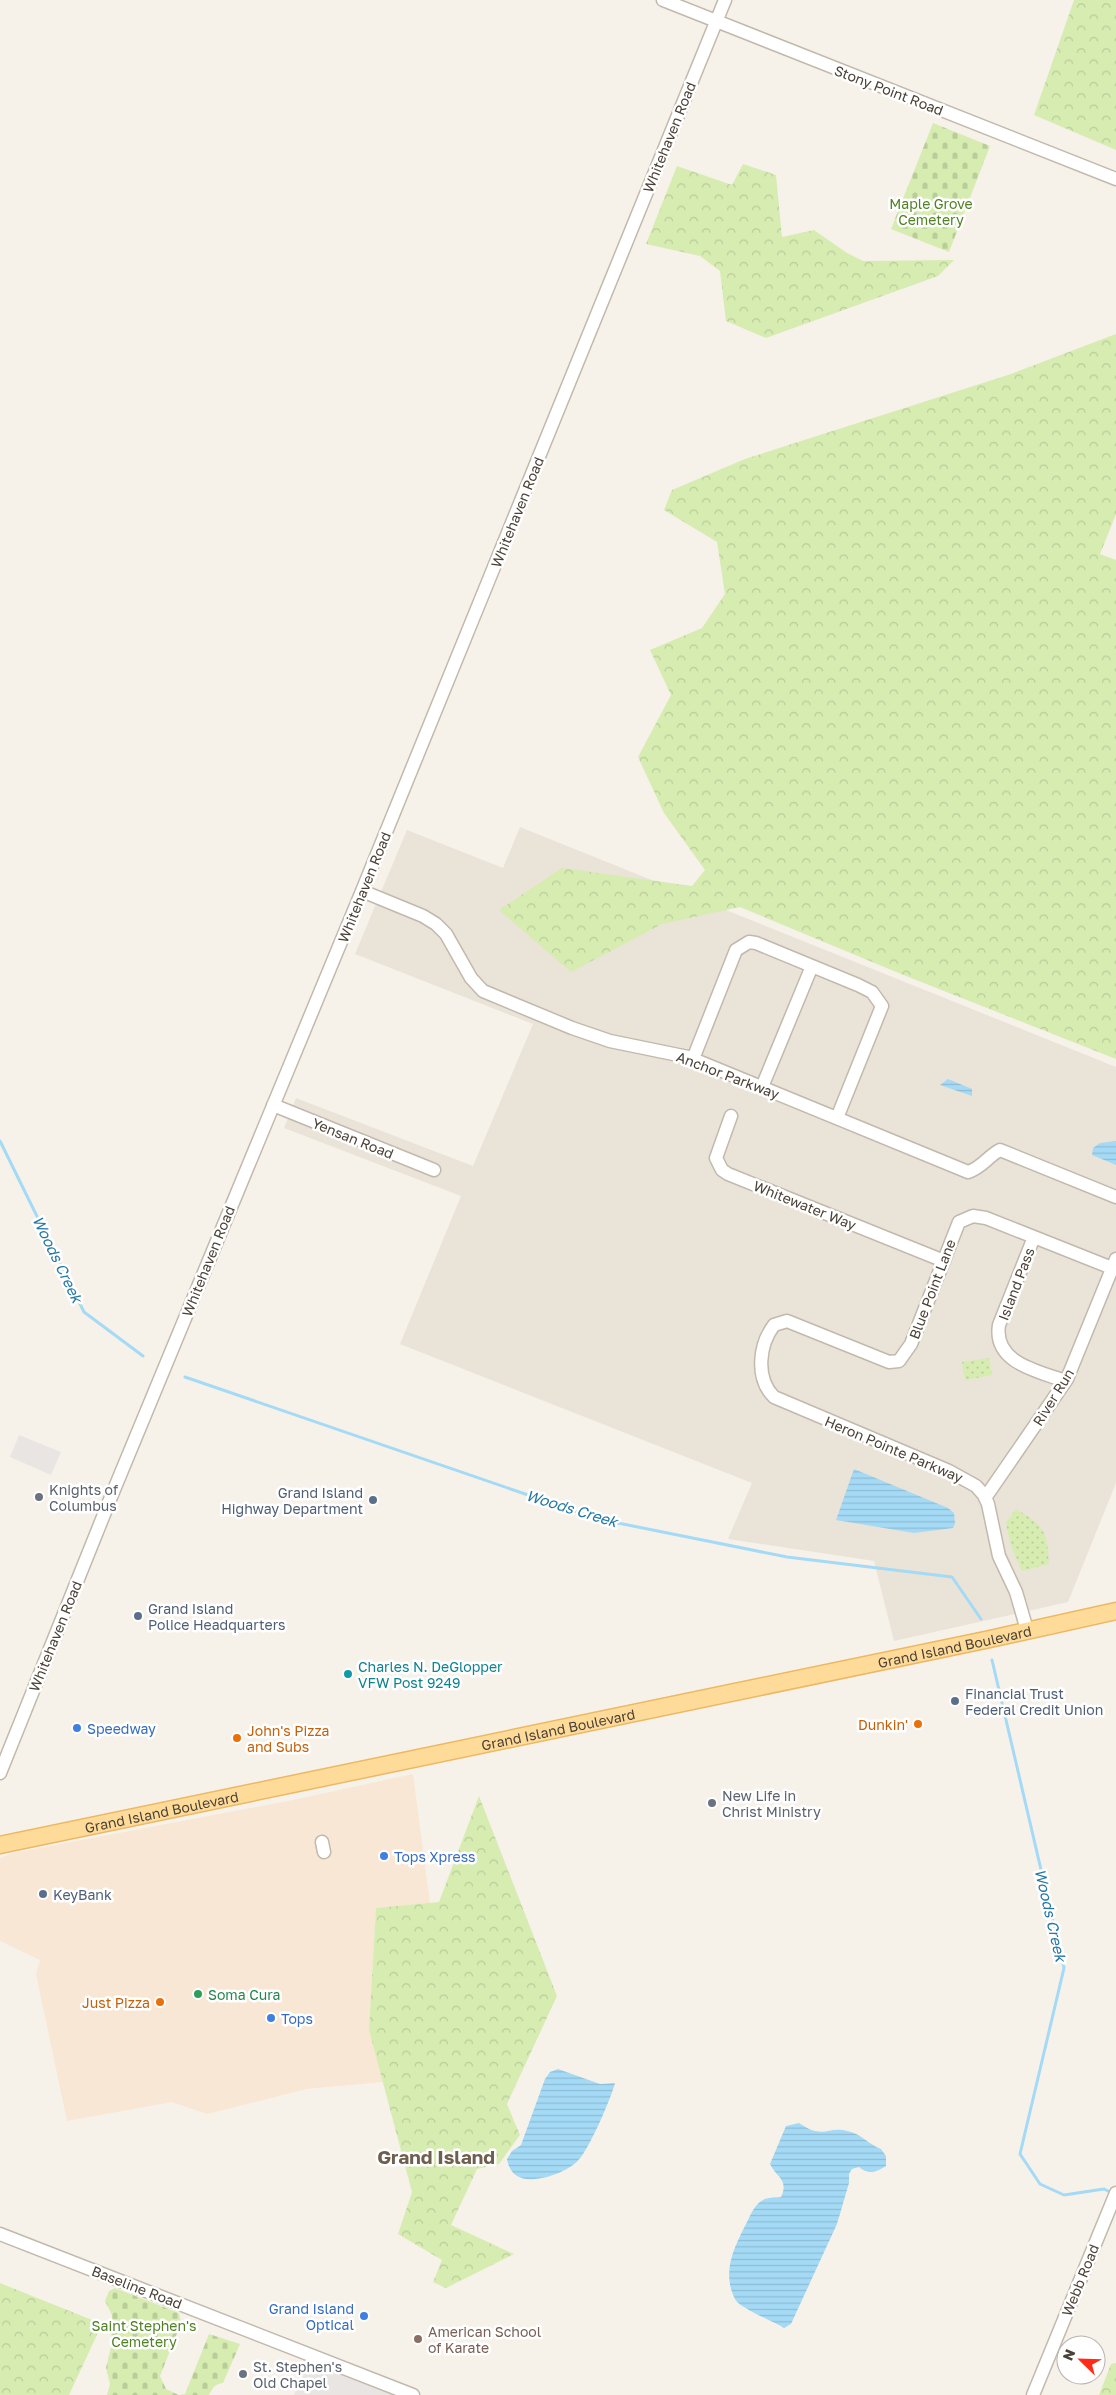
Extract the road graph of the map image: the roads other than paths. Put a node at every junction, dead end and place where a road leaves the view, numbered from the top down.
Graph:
1 (663, 0) edge
2 (725, 0) edge
3 (716, 22) junction
4 (1116, 179) edge
5 (362, 891) junction
6 (812, 966) junction
7 (693, 1059) junction
8 (762, 1087) junction
9 (272, 1105) junction
10 (731, 1116) dead end
11 (837, 1118) junction
12 (434, 1170) dead end
13 (1116, 1196) edge
14 (1034, 1238) junction
15 (944, 1261) junction
16 (1114, 1264) edge
17 (763, 1346) joint
18 (1065, 1381) junction
19 (985, 1498) junction
20 (1116, 1611) edge
21 (1027, 1630) junction
22 (0, 1772) edge
23 (0, 1845) edge
24 (1116, 2193) edge
25 (0, 2234) edge
26 (413, 2395) edge
27 (1033, 2395) edge

1 - 3 street, Stony Point Road
2 - 3 street, Whitehaven Road
3 - 4 street, Stony Point Road
3 - 5 street, Whitehaven Road
5 - 7 street, Anchor Parkway
5 - 9 street, Whitehaven Road
6 - 7 street
6 - 8 street
6 - 11 street
7 - 8 street, Anchor Parkway
8 - 11 street, Anchor Parkway
9 - 12 street, Yensan Road
9 - 22 street, Whitehaven Road
10 - 15 street, Whitewater Way
11 - 13 street, Anchor Parkway
14 - 15 street, Blue Point Lane
14 - 16 street, Blue Point Lane
14 - 18 street, Island Pass
15 - 17 street, Blue Point Lane
16 - 18 street, River Run
17 - 19 street, Heron Pointe Parkway
18 - 19 street, River Run
19 - 21 street
20 - 21 main road, Grand Island Boulevard
21 - 23 main road, Grand Island Boulevard
24 - 27 street, Webb Road
25 - 26 street, Baseline Road

